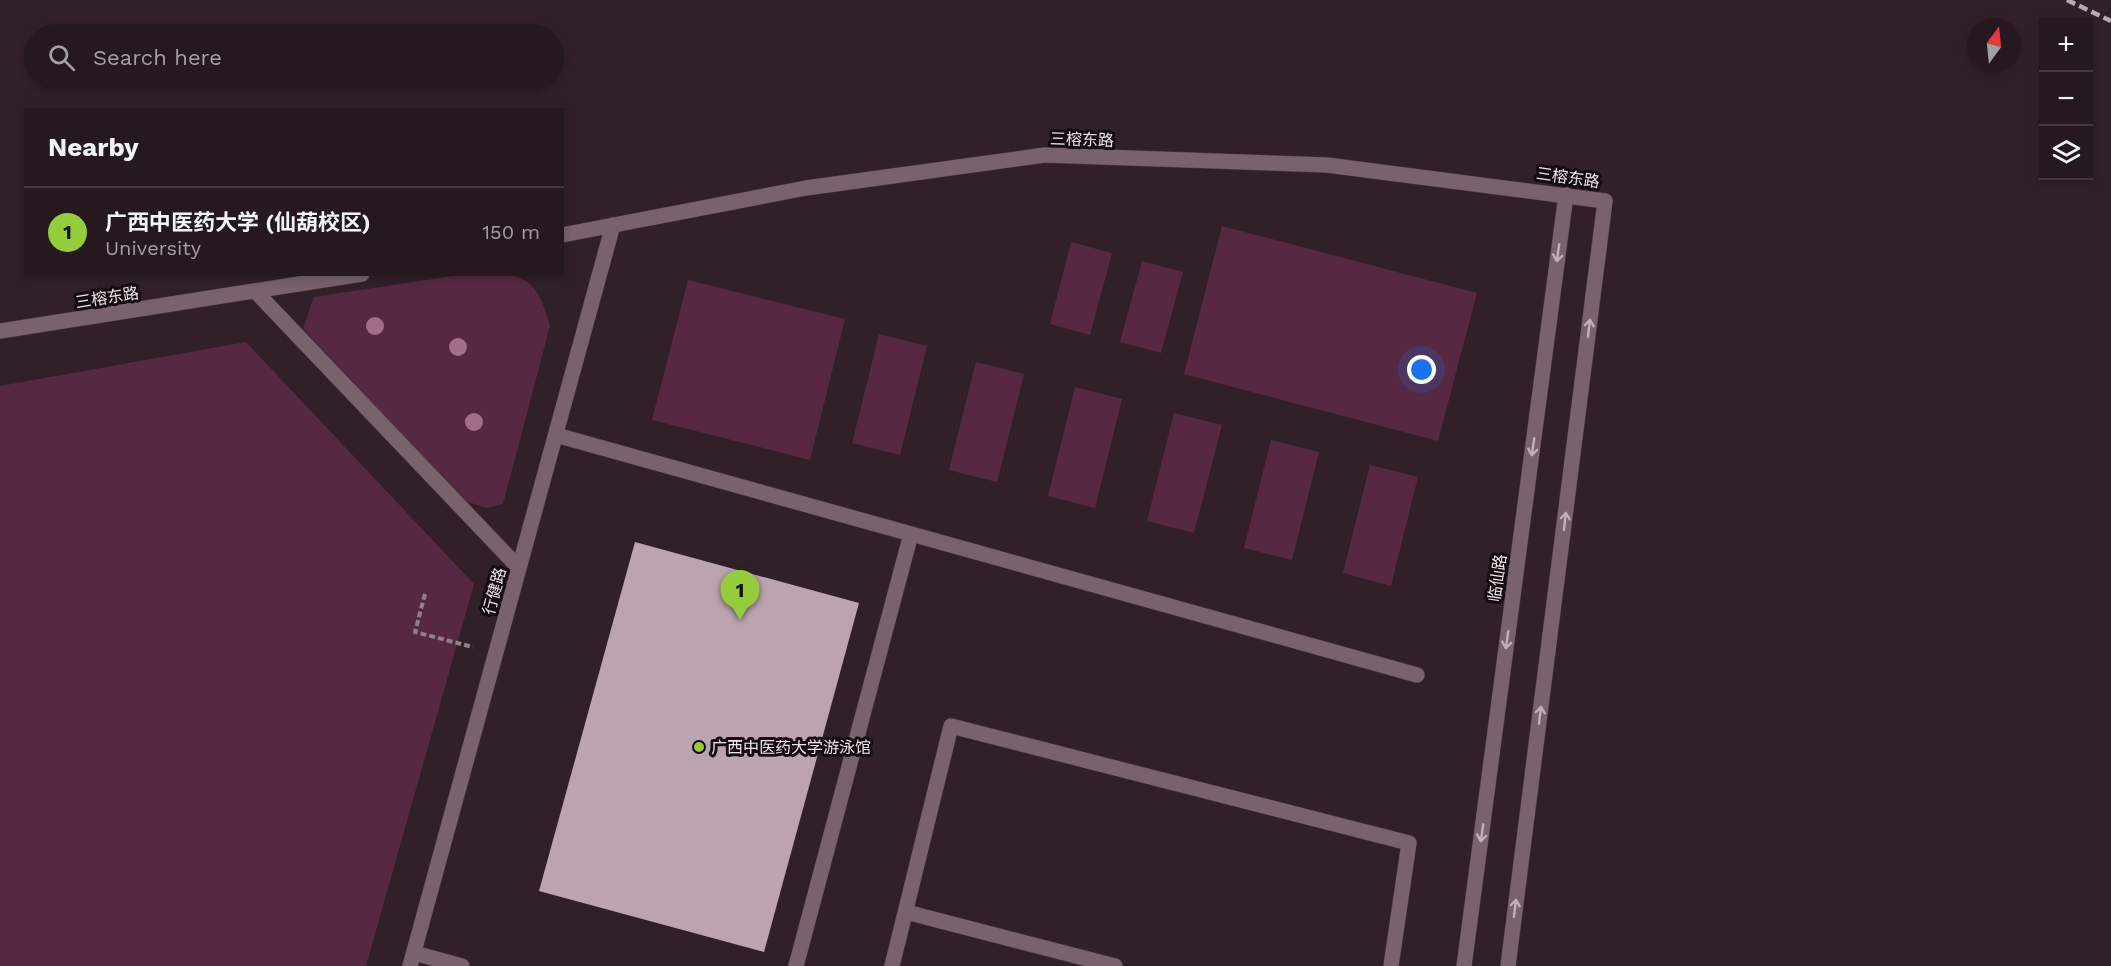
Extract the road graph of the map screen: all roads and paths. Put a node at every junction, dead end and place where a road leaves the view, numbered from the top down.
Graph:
1 (1566, 195) junction
2 (613, 225) junction
3 (564, 235) edge
4 (350, 276) edge
5 (256, 292) junction
6 (0, 331) edge
7 (556, 435) junction
8 (911, 534) junction
9 (519, 568) junction
10 (425, 594) dead end
11 (457, 643) dead end
12 (1417, 675) dead end
13 (906, 912) junction
14 (412, 959) edge
15 (462, 966) edge
16 (796, 966) edge
17 (892, 966) edge
18 (1115, 966) edge
19 (1391, 966) edge
20 (1464, 966) edge
21 (1508, 966) edge

1 - 2 street, 三榕东路
1 -> 20 street, 临仙路
21 -> 1 street, 三榕东路
2 - 3 street, 三榕东路
2 - 7 street, 行健路
4 - 5 street, 三榕东路
5 - 6 street, 三榕东路
5 - 9 street
7 - 8 street
7 - 9 street, 行健路
8 - 12 street
8 - 16 street
9 - 14 street, 行健路
10 - 11 path
13 - 17 street
13 - 18 street
13 - 19 street
14 - 15 street

